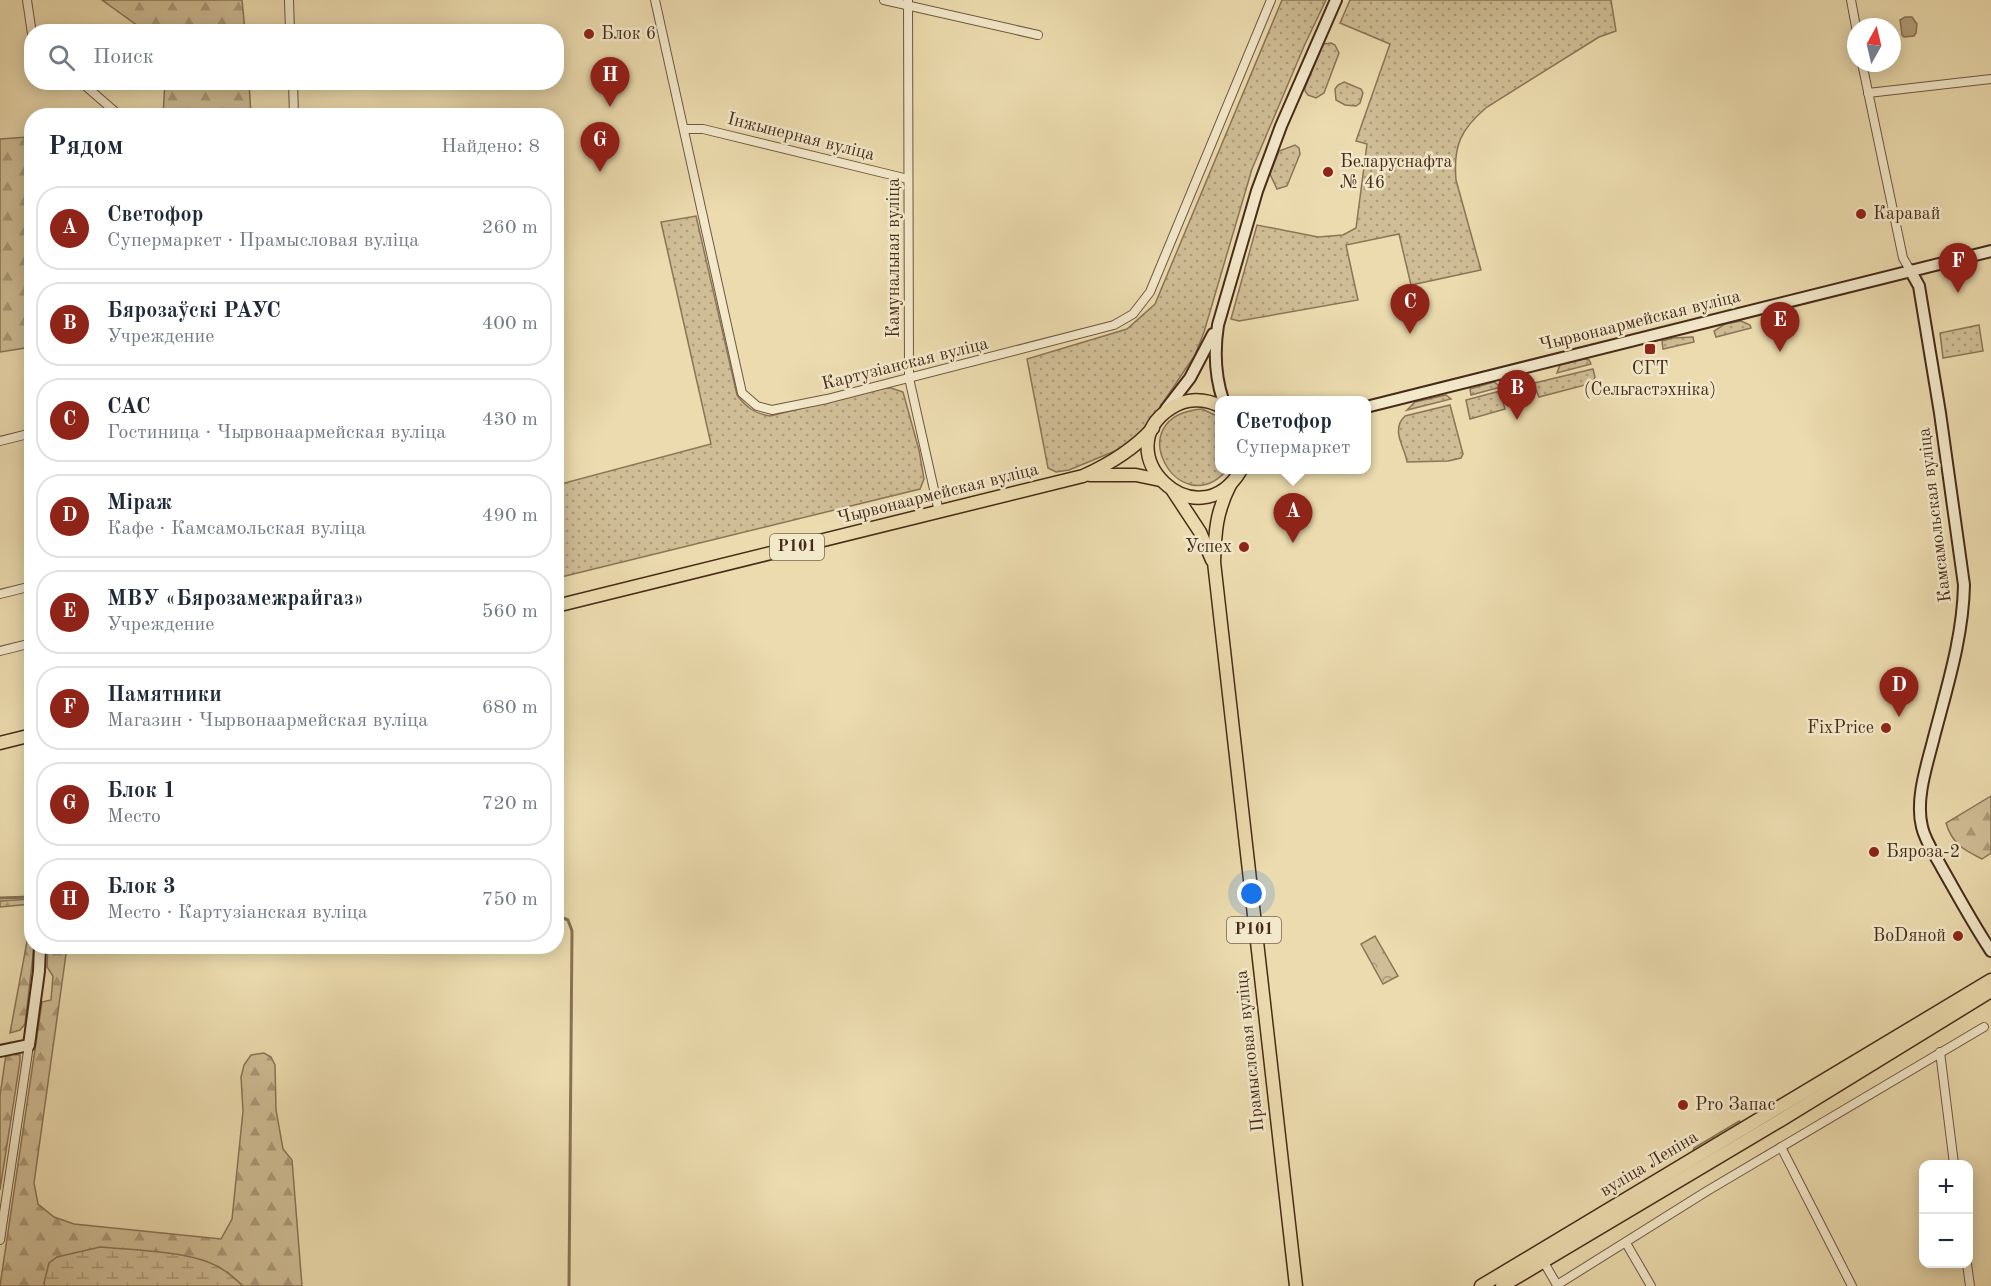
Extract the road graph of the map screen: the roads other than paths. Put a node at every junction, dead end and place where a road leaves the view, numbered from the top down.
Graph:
1 (27, 0) edge
2 (289, 0) edge
3 (655, 0) edge
4 (884, 0) edge
5 (1271, 0) edge
6 (1336, 0) edge
7 (1851, 0) edge
8 (908, 3) edge
9 (1854, 18) edge
10 (31, 24) edge
11 (290, 24) edge
12 (1038, 35) dead end
13 (1864, 72) edge
14 (1991, 79) edge
15 (90, 90) edge
16 (293, 90) edge
17 (1868, 93) junction
18 (111, 108) edge
19 (294, 108) edge
20 (685, 129) junction
21 (908, 179) junction
22 (1991, 251) edge
23 (1910, 270) junction
24 (1218, 326) junction
25 (909, 378) junction
26 (1222, 396) edge
27 (1215, 404) edge
28 (1371, 406) edge
29 (1164, 413) junction
30 (1153, 428) junction
31 (24, 435) edge
32 (0, 441) edge
33 (1238, 474) edge
34 (1083, 476) junction
35 (1160, 480) junction
36 (1230, 485) junction
37 (1173, 491) junction
38 (939, 512) junction
39 (1214, 562) junction
40 (24, 588) edge
41 (0, 594) edge
42 (564, 604) edge
43 (24, 645) edge
44 (0, 651) edge
45 (24, 737) edge
46 (0, 743) edge
47 (1991, 951) edge
48 (40, 954) edge
49 (1991, 980) edge
50 (1991, 991) edge
51 (1984, 1027) dead end
52 (29, 1045) junction
53 (0, 1051) edge
54 (1940, 1052) junction
55 (1781, 1147) junction
56 (1954, 1160) edge
57 (0, 1240) edge
58 (1626, 1243) junction
59 (1540, 1256) junction
60 (1968, 1268) edge
61 (1296, 1286) edge
62 (1481, 1286) edge
63 (1502, 1286) edge
64 (1650, 1286) edge
65 (1852, 1286) edge
66 (1970, 1286) edge

1 - 10 street
2 - 11 street
3 - 20 street, Картузіанская вуліца
4 - 8 street
5 - 25 street, Картузіанская вуліца
6 - 24 main road
7 - 9 street
8 - 12 street
8 - 21 street, Камунальная вуліца
13 - 17 street, Камсамольская вуліца
14 - 17 street
15 - 18 street
16 - 19 street
17 - 23 street, Камсамольская вуліца
20 - 21 street, Інжынерная вуліца
20 - 25 street, Картузіанская вуліца
21 - 25 street, Камунальная вуліца
22 - 23 main road, Чырвонаармейская вуліца
23 - 28 main road, Чырвонаармейская вуліца
23 - 47 main road, Камсамольская вуліца
24 - 26 main road
24 - 29 main road
25 - 38 street, Камунальная вуліца
27 - 29 main road, Р101
29 - 30 main road, Р101
30 - 34 main road, Чырвонаармейская вуліца / Р101
30 - 35 main road, Р101
31 - 32 street
33 - 36 main road, Р101
34 - 35 main road, Чырвонаармейская вуліца / Р101
34 - 38 main road, Чырвонаармейская вуліца / Р101
35 - 37 main road, Р101
36 - 37 main road, Р101
36 - 39 main road, Прамысловая вуліца / Р101
37 - 39 main road, Прамысловая вуліца / Р101
38 - 42 main road, Чырвонаармейская вуліца / Р101
39 - 61 main road, Прамысловая вуліца / Р101
40 - 41 street
43 - 44 street
45 - 46 main road
48 - 52 main road
49 - 59 main road, вуліца Леніна
50 - 59 main road, вуліца Леніна
51 - 54 street
52 - 53 main road
52 - 57 street
54 - 55 street
54 - 56 street
55 - 58 street
55 - 65 street
58 - 59 street
58 - 64 street
59 - 62 main road, вуліца Леніна
59 - 63 main road, вуліца Леніна
60 - 66 street

